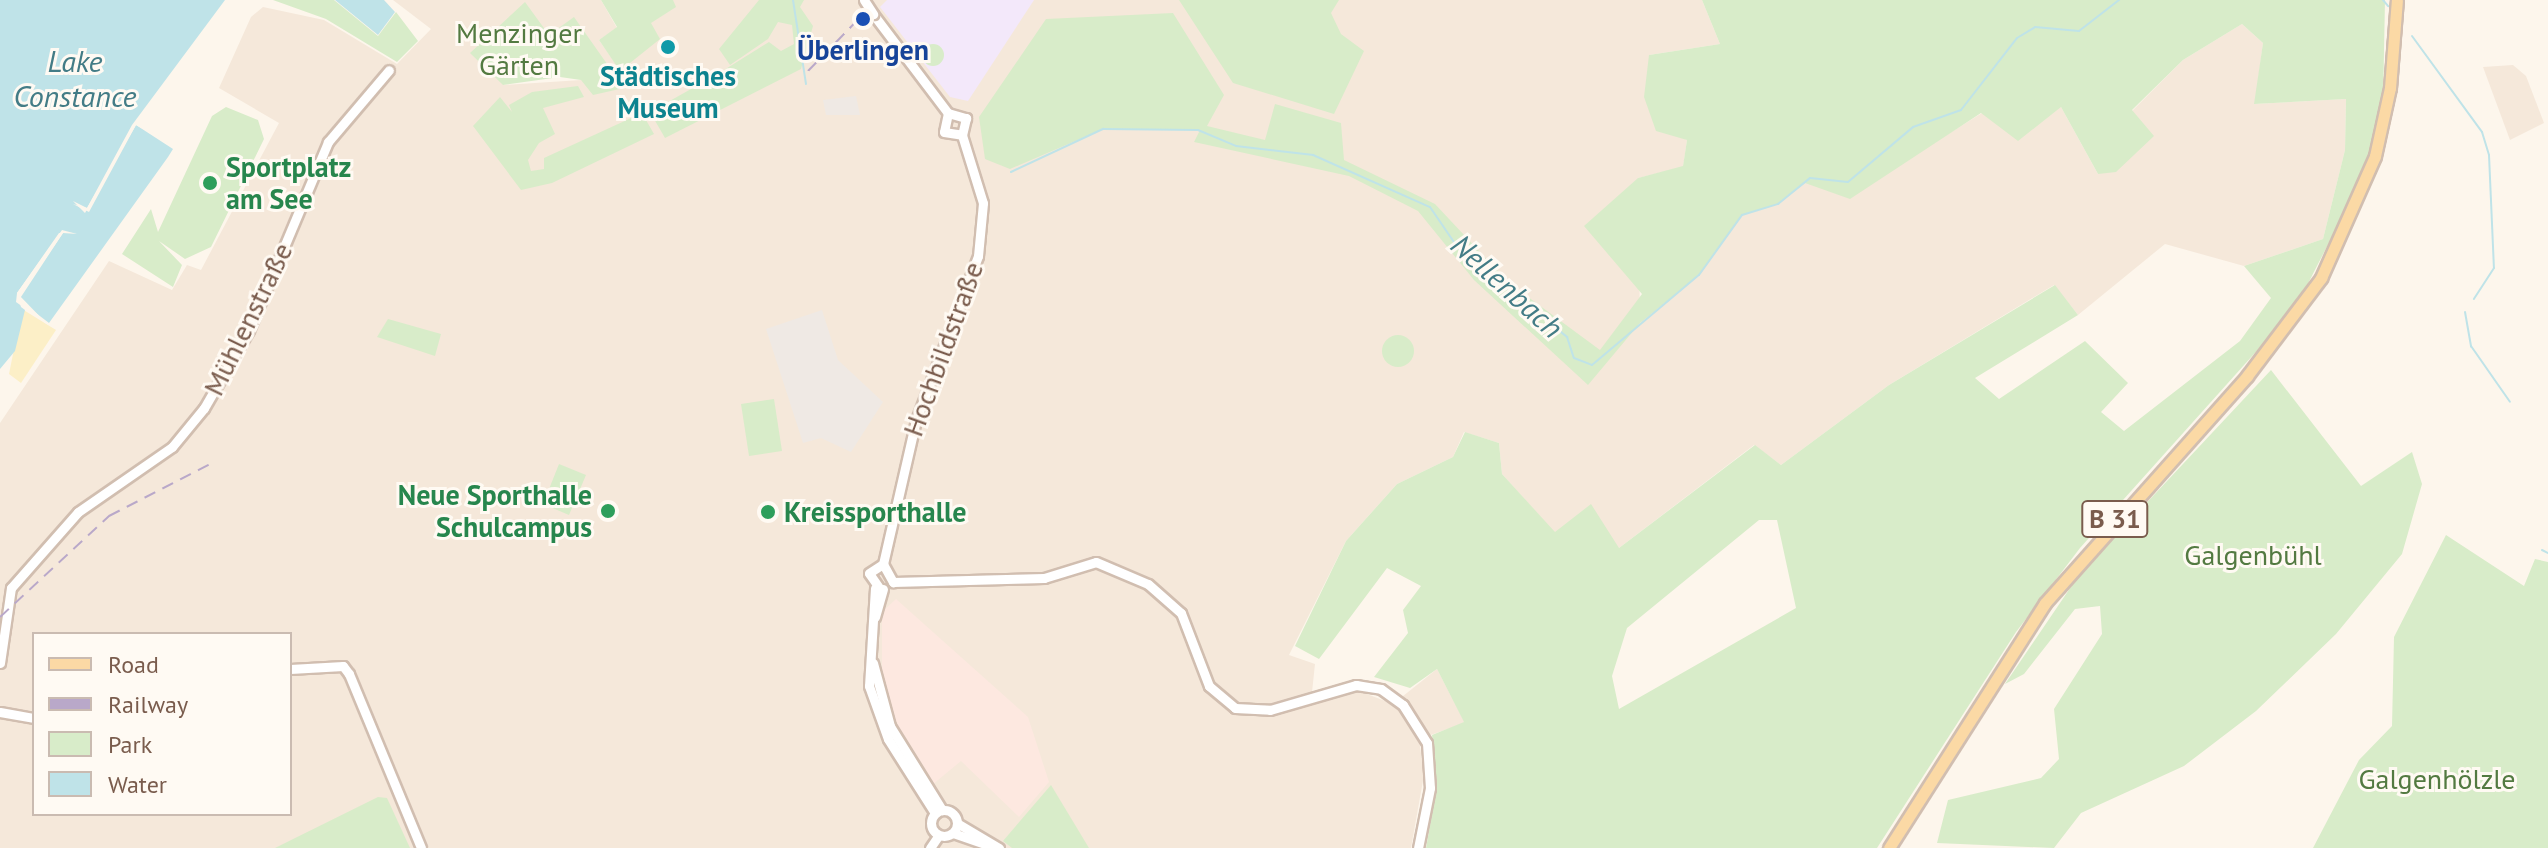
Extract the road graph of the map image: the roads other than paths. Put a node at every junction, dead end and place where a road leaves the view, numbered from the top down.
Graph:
1 (864, 0) edge
2 (2397, 0) edge
3 (389, 70) dead end
4 (948, 113) junction
5 (962, 135) junction
6 (883, 564) junction
7 (893, 582) junction
8 (879, 588) junction
9 (0, 663) edge
10 (292, 669) edge
11 (0, 712) edge
12 (32, 718) edge
13 (939, 812) junction
14 (955, 828) junction
15 (938, 836) junction
16 (421, 848) edge
17 (930, 848) edge
18 (991, 848) edge
19 (999, 848) edge
20 (1418, 848) edge
21 (1889, 848) edge

1 - 4 street, bridge
2 - 21 main road, B 31
3 - 9 street, Mühlenstraße
4 - 5 street
4 - 5 street
5 - 6 street, Hochbildstraße
6 - 7 street
6 - 8 street, Hochbildstraße
7 - 8 street
7 - 20 street
8 - 13 street
10 - 16 street
11 - 12 street
13 - 14 street
13 - 15 street
14 - 15 street
14 - 18 street
14 - 19 street
15 - 17 street

